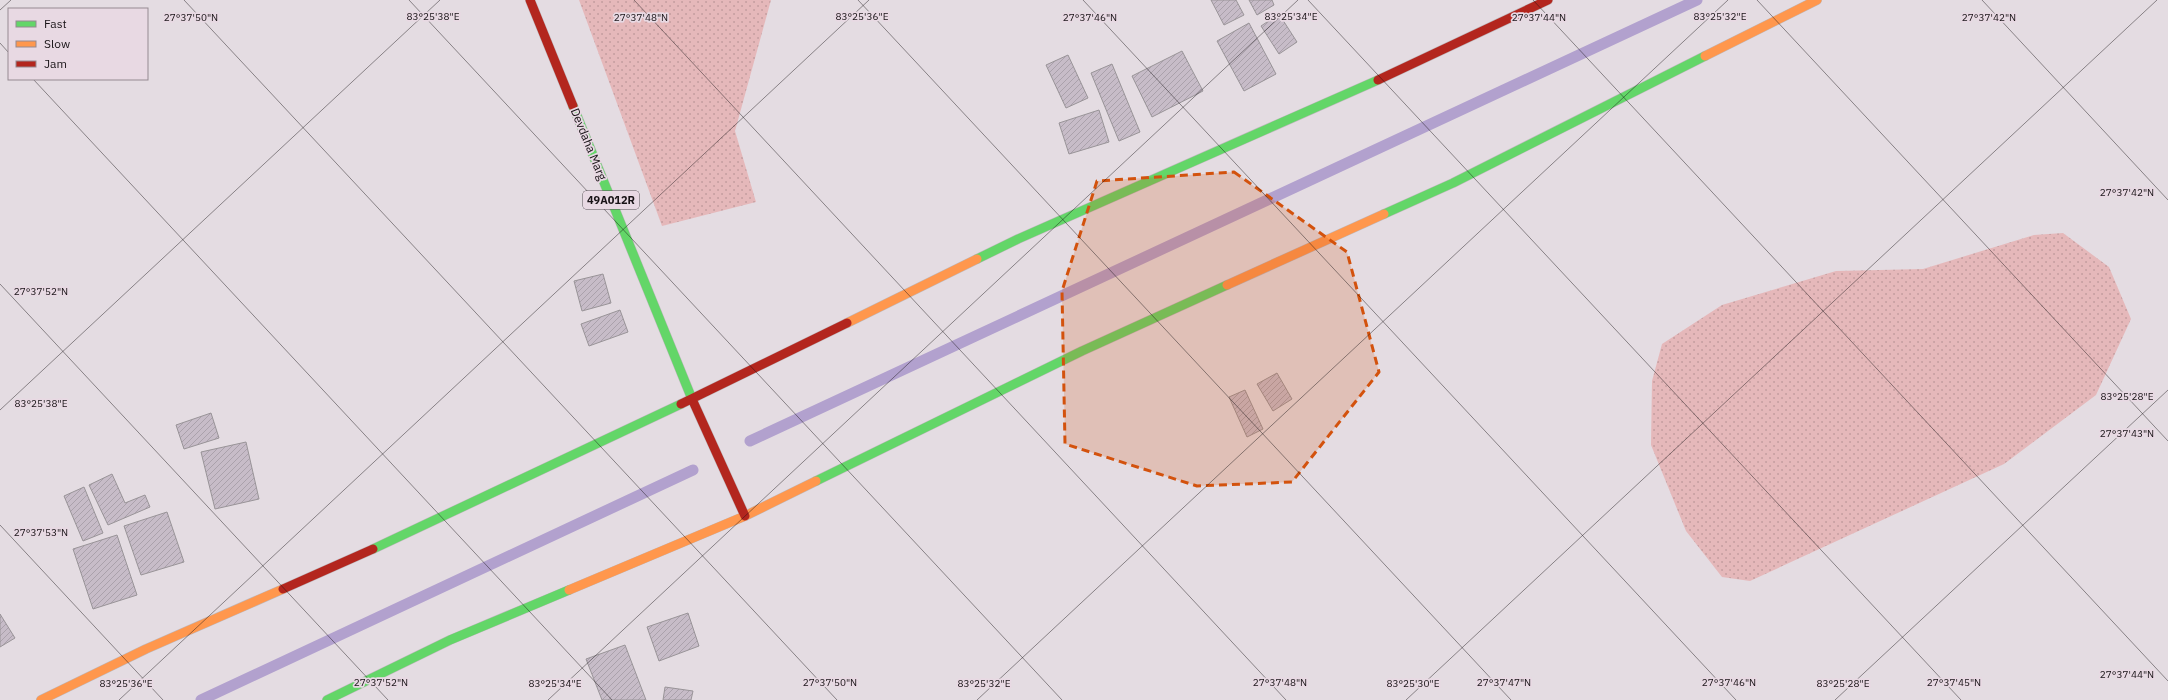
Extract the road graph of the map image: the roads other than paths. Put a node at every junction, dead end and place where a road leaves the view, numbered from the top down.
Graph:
1 (530, 0) edge
2 (1548, 0) edge
3 (1817, 0) edge
4 (692, 399) junction
5 (745, 516) junction
6 (41, 700) edge
7 (327, 700) edge

1 - 4 main road, Devdaha Marg / 49A012R
2 - 4 main road
3 - 5 main road
4 - 5 main road, Devdaha Marg
4 - 6 main road
5 - 7 main road

